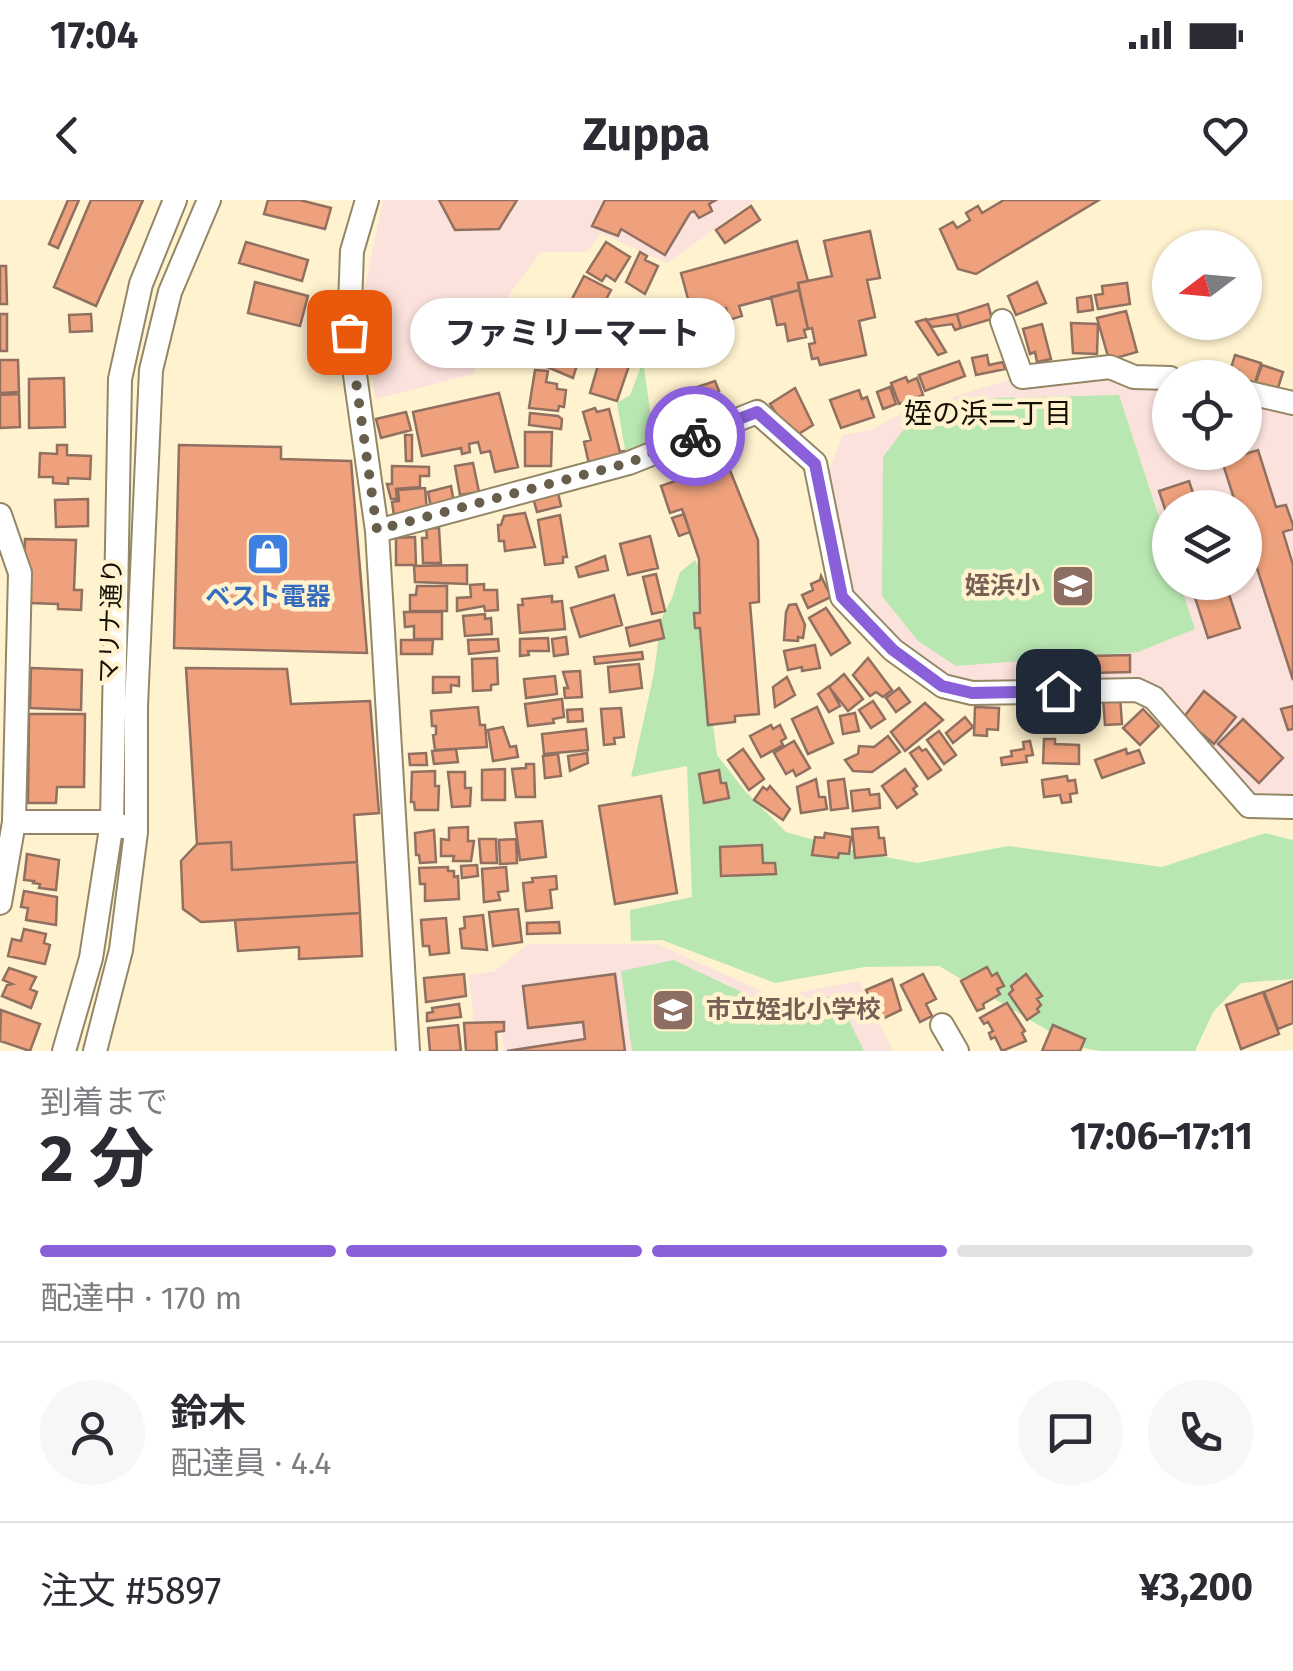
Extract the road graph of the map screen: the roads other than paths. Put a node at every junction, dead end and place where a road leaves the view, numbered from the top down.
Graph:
1 (174, 200) edge
2 (209, 200) edge
3 (366, 200) edge
4 (1002, 321) dead end
5 (1152, 378) edge
6 (1262, 396) edge
7 (1293, 403) edge
8 (0, 515) edge
9 (377, 530) junction
10 (9, 643) edge
11 (1293, 807) edge
12 (14, 822) junction
13 (112, 822) junction
14 (136, 832) junction
15 (0, 903) edge
16 (942, 1026) dead end
17 (64, 1051) edge
18 (95, 1051) edge
19 (408, 1051) edge
20 (957, 1051) edge

1 - 13 street, マリナ通り
2 - 14 street, マリナ通り
3 - 9 street
4 - 5 street
6 - 7 street
8 - 10 street
9 - 11 street
9 - 19 street
10 - 12 street
12 - 13 street
12 - 15 street
13 - 14 street
13 - 17 street, マリナ通り
14 - 18 street, マリナ通り
16 - 20 street

